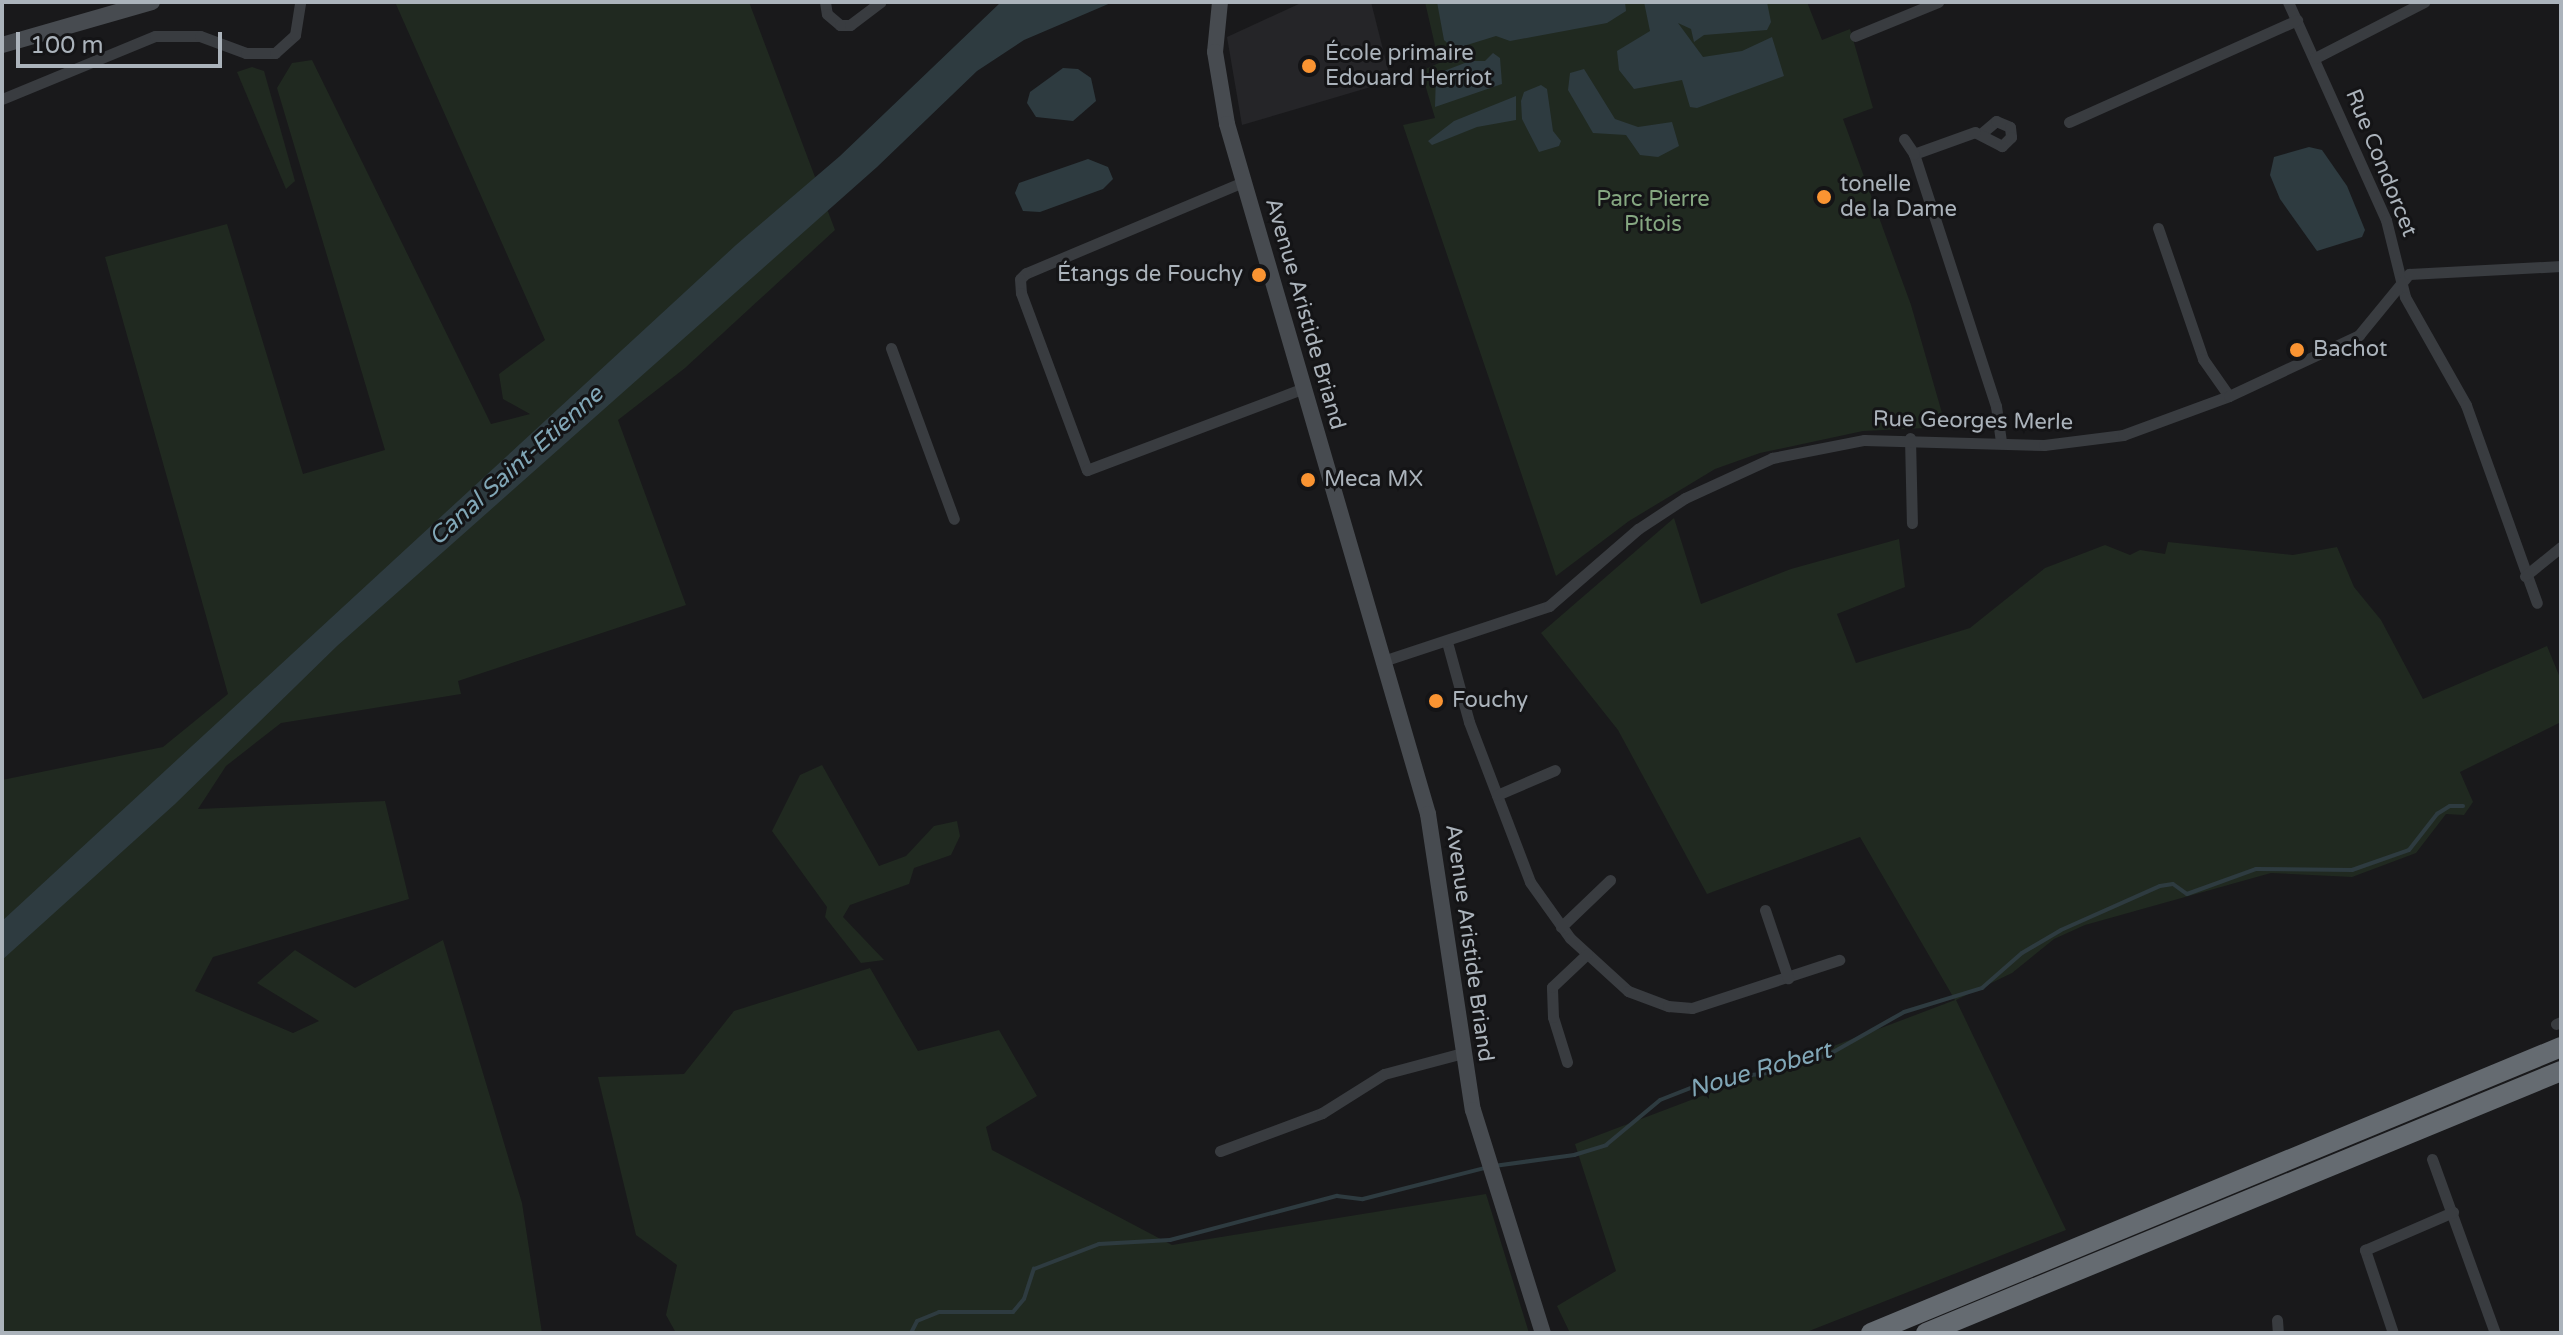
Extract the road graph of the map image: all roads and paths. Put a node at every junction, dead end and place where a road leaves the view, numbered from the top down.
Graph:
1 (152, 2) edge
2 (300, 2) edge
3 (825, 2) edge
4 (880, 2) edge
5 (1220, 2) edge
6 (1938, 2) edge
7 (2288, 2) edge
8 (2424, 2) edge
9 (2297, 20) junction
10 (1855, 36) dead end
11 (2, 45) edge
12 (2315, 58) junction
13 (2, 99) edge
14 (2069, 122) dead end
15 (1979, 132) dead end
16 (1904, 139) dead end
17 (1914, 154) junction
18 (1243, 182) junction
19 (2158, 228) dead end
20 (2561, 266) edge
21 (2399, 283) junction
22 (891, 348) dead end
23 (1304, 388) junction
24 (2229, 396) junction
25 (1910, 438) junction
26 (2001, 443) junction
27 (954, 519) dead end
28 (1912, 523) dead end
29 (2561, 547) edge
30 (2525, 576) junction
31 (2537, 603) dead end
32 (1447, 642) junction
33 (1383, 661) junction
34 (1555, 770) dead end
35 (1497, 795) junction
36 (1610, 880) dead end
37 (1765, 910) dead end
38 (1561, 927) junction
39 (1587, 954) junction
40 (1839, 960) dead end
41 (1788, 978) junction
42 (2561, 1047) edge
43 (1463, 1053) junction
44 (1567, 1062) dead end
45 (2561, 1071) edge
46 (1220, 1151) dead end
47 (2432, 1159) dead end
48 (2453, 1212) junction
49 (1543, 1333) edge
50 (1871, 1333) edge
51 (1926, 1333) edge
52 (2393, 1333) edge
53 (2495, 1333) edge

1 - 11 street
2 - 13 street
3 - 4 street
5 - 18 street, Avenue Aristide Briand
6 - 10 street
7 - 9 street, Rue Condorcet
8 - 12 street
9 - 12 street, Rue Condorcet
9 - 14 street
12 - 21 street, Rue Condorcet
15 - 17 street
16 - 17 street
17 - 26 street
18 - 23 street, Avenue Aristide Briand
18 - 23 street
19 - 24 street
20 - 21 street
21 - 24 street
21 - 30 street, Rue Condorcet
22 - 27 street
23 - 33 street, Avenue Aristide Briand
24 - 26 street, Rue Georges Merle
25 - 26 street, Rue Georges Merle
25 - 28 street
25 - 32 street, Rue Georges Merle
29 - 30 street
30 - 31 street, Rue Condorcet
32 - 33 street, Rue Georges Merle
32 - 35 street
33 - 43 street, Avenue Aristide Briand
34 - 35 street
35 - 38 street
36 - 38 street
37 - 41 street
38 - 39 street
39 - 41 street
39 - 44 street
40 - 41 street
42 - 50 highway
43 - 46 street
43 - 49 street, Avenue Aristide Briand
45 - 51 highway
47 - 48 street
48 - 52 street
48 - 53 street

